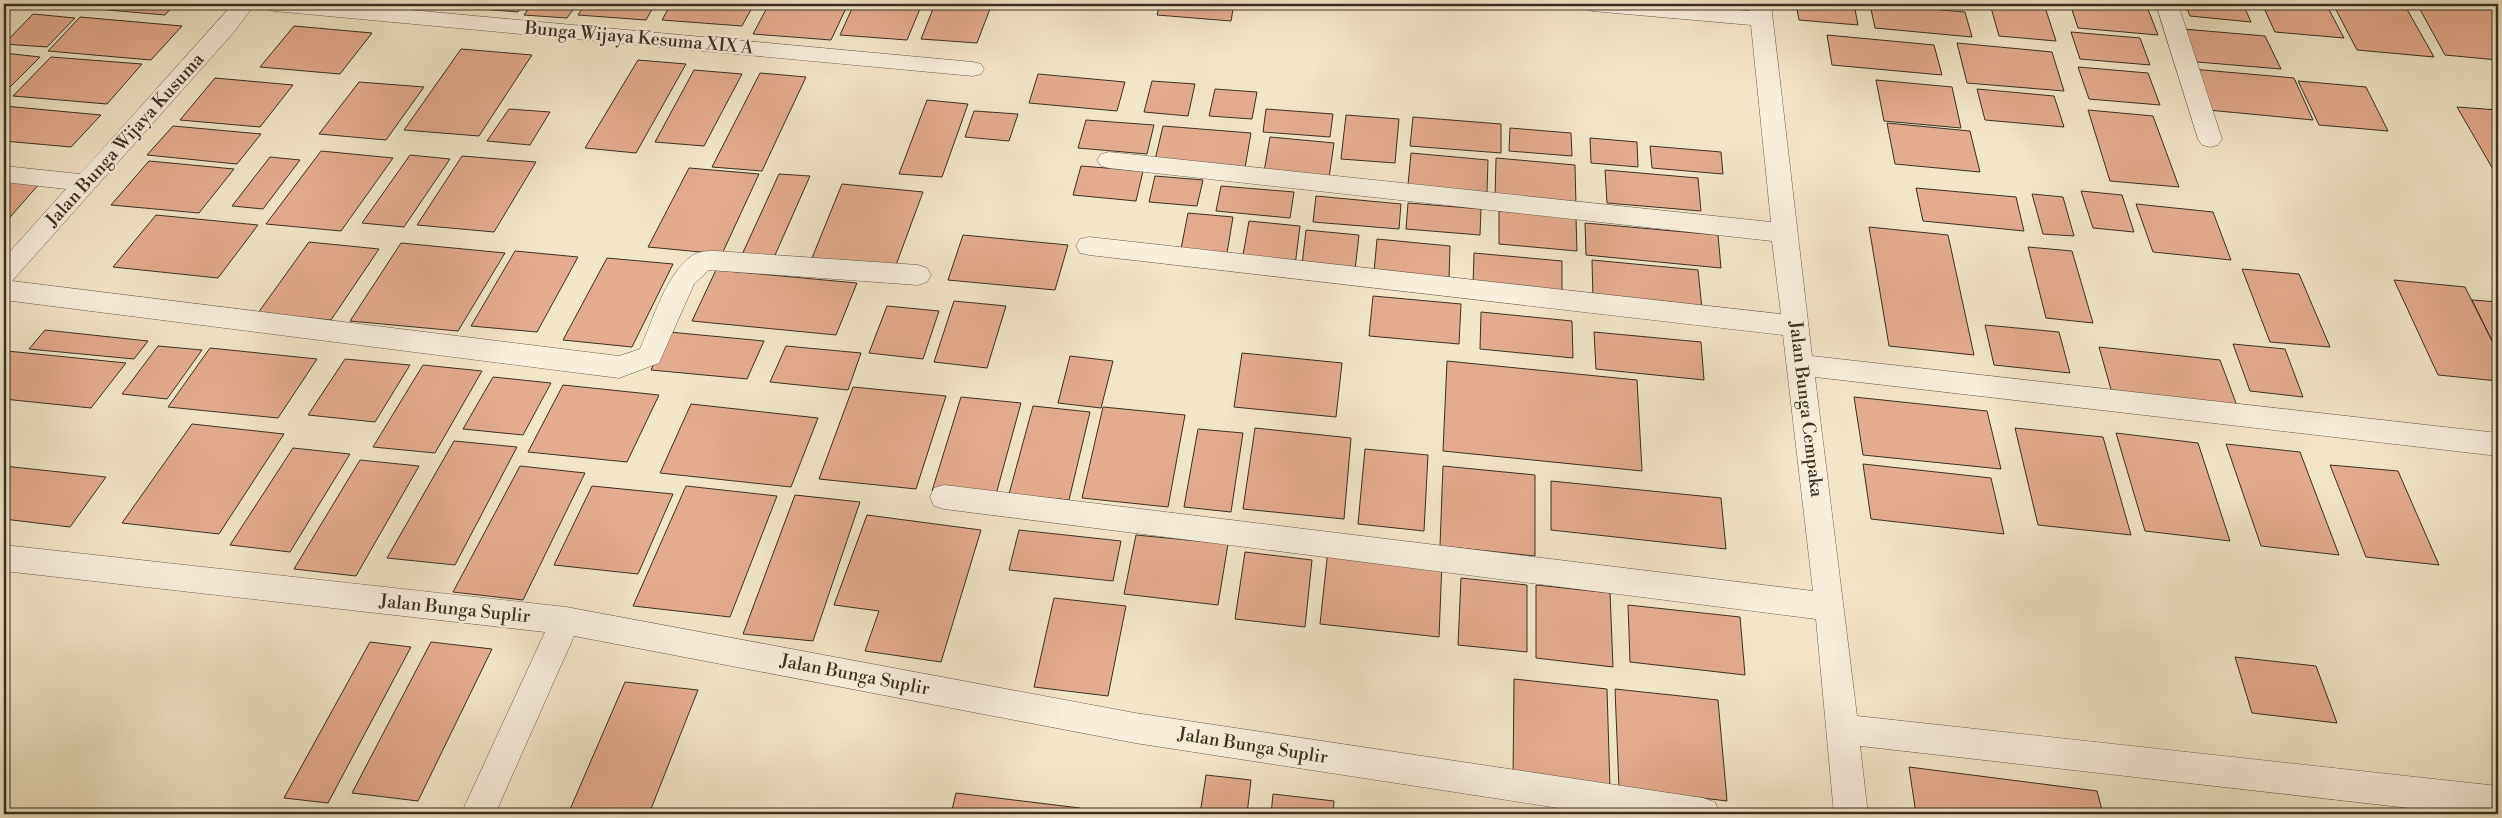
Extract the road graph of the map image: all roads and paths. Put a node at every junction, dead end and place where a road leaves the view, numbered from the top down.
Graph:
1 (244, 4) edge
2 (274, 4) edge
3 (1592, 4) edge
4 (2167, 4) edge
5 (1761, 12) edge
6 (974, 69) dead end
7 (2210, 139) dead end
8 (1109, 160) dead end
9 (4, 174) edge
10 (86, 183) junction
11 (1784, 233) junction
12 (1089, 246) dead end
13 (4, 274) edge
14 (918, 275) dead end
15 (4, 290) edge
16 (1795, 326) junction
17 (1801, 366) junction
18 (2498, 444) edge
19 (944, 498) dead end
20 (4, 558) edge
21 (1830, 607) junction
22 (566, 621) junction
23 (1841, 729) junction
24 (2498, 802) edge
25 (478, 814) edge
26 (1702, 814) edge
27 (1851, 814) edge

1 - 10 street, Jalan Bunga Wijaya Kusuma
2 - 6 street, Bunga Wijaya Kesuma XIX A
3 - 5 street
4 - 7 street
5 - 11 street, Jalan Bunga Cempaka
8 - 11 street
9 - 10 street
10 - 13 street, Jalan Bunga Wijaya Kusuma
11 - 16 street, Jalan Bunga Cempaka
12 - 16 street
14 - 15 street
16 - 17 street, Jalan Bunga Cempaka
17 - 18 street
17 - 21 street, Jalan Bunga Cempaka
19 - 21 street
20 - 22 street, Jalan Bunga Suplir
21 - 23 street, Jalan Bunga Cempaka
22 - 25 street
22 - 26 street, Jalan Bunga Suplir
23 - 24 street
23 - 27 street, Jalan Bunga Cempaka

